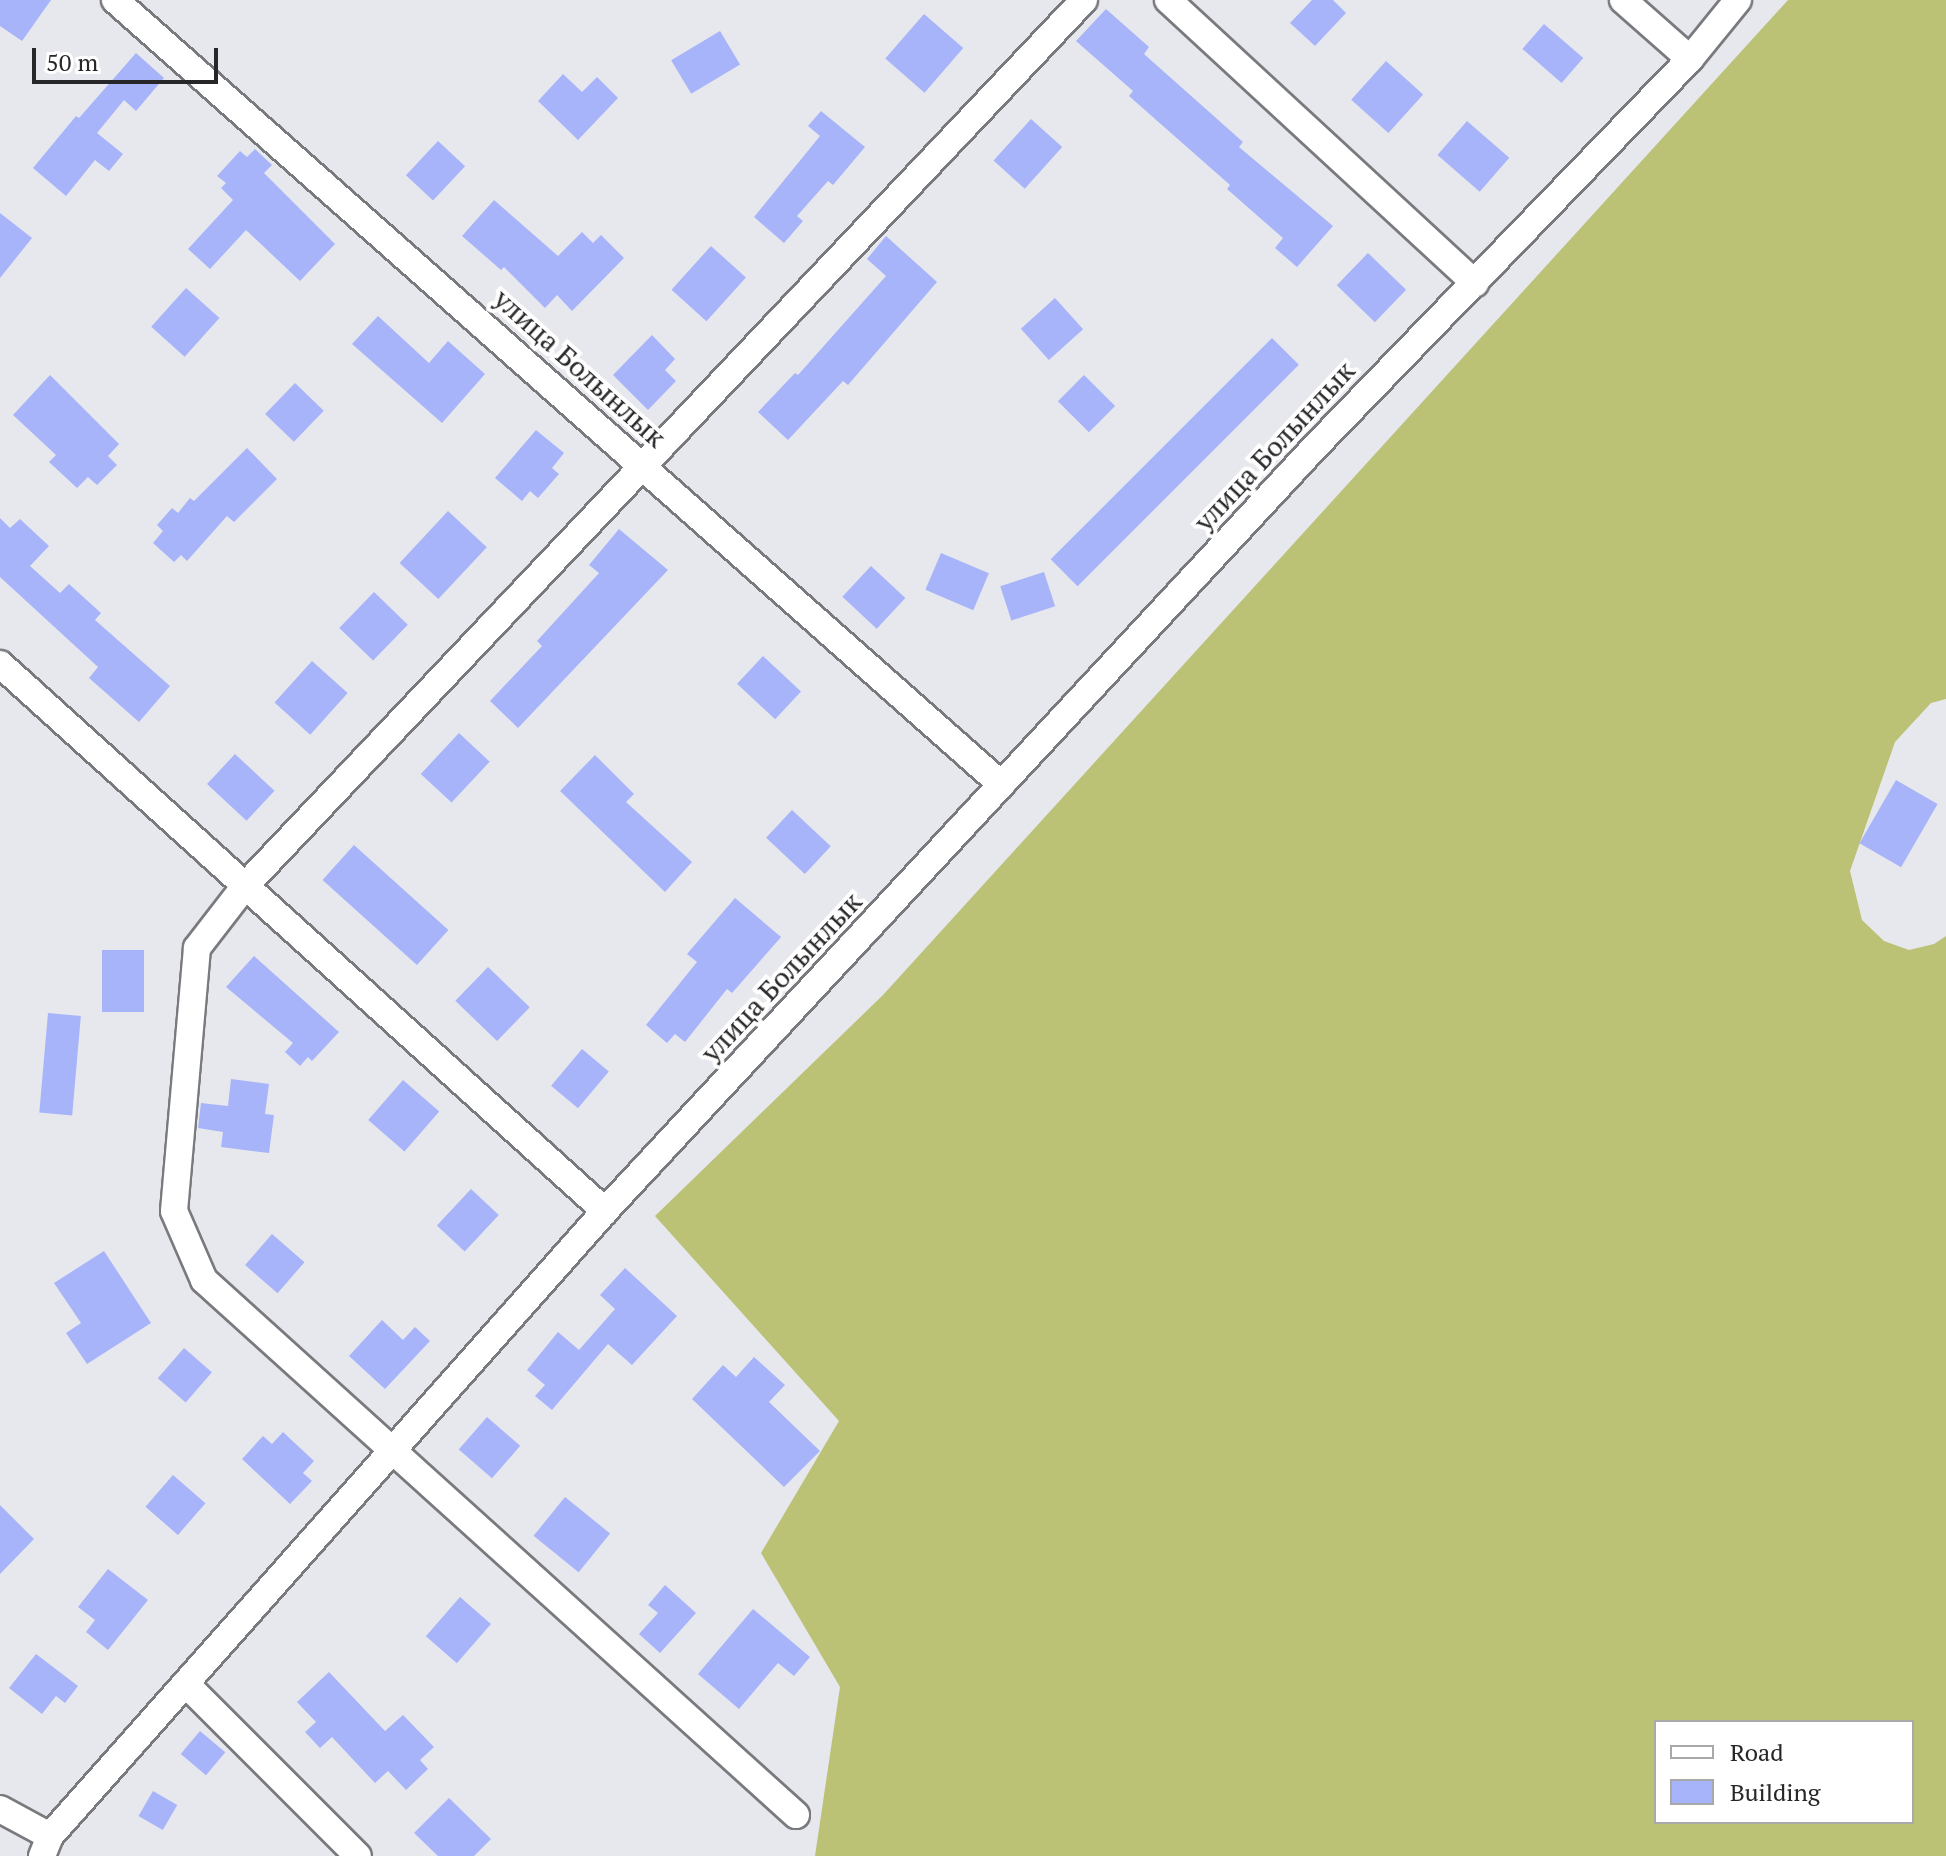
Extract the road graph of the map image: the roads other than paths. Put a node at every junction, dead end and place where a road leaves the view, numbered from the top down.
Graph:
1 (115, 0) edge
2 (1084, 0) edge
3 (1168, 0) edge
4 (1623, 0) edge
5 (1738, 0) edge
6 (1690, 59) junction
7 (1475, 283) junction
8 (642, 467) junction
9 (0, 664) edge
10 (1002, 785) junction
11 (245, 886) junction
12 (605, 1211) junction
13 (394, 1451) junction
14 (186, 1684) junction
15 (0, 1809) edge
16 (796, 1815) dead end
17 (46, 1846) edge
18 (358, 1856) edge

1 - 8 street, улица Болынлык
2 - 8 street
3 - 7 street
4 - 6 street
5 - 6 street, улица Болынлык
6 - 7 street, улица Болынлык
7 - 10 street, улица Болынлык
8 - 10 street, улица Болынлык
8 - 11 street
9 - 11 street
10 - 12 street, улица Болынлык
11 - 12 street
11 - 13 street
12 - 13 street, улица Болынлык
13 - 14 street, улица Болынлык
13 - 16 street
14 - 17 street, улица Болынлык
14 - 18 street
15 - 17 street

